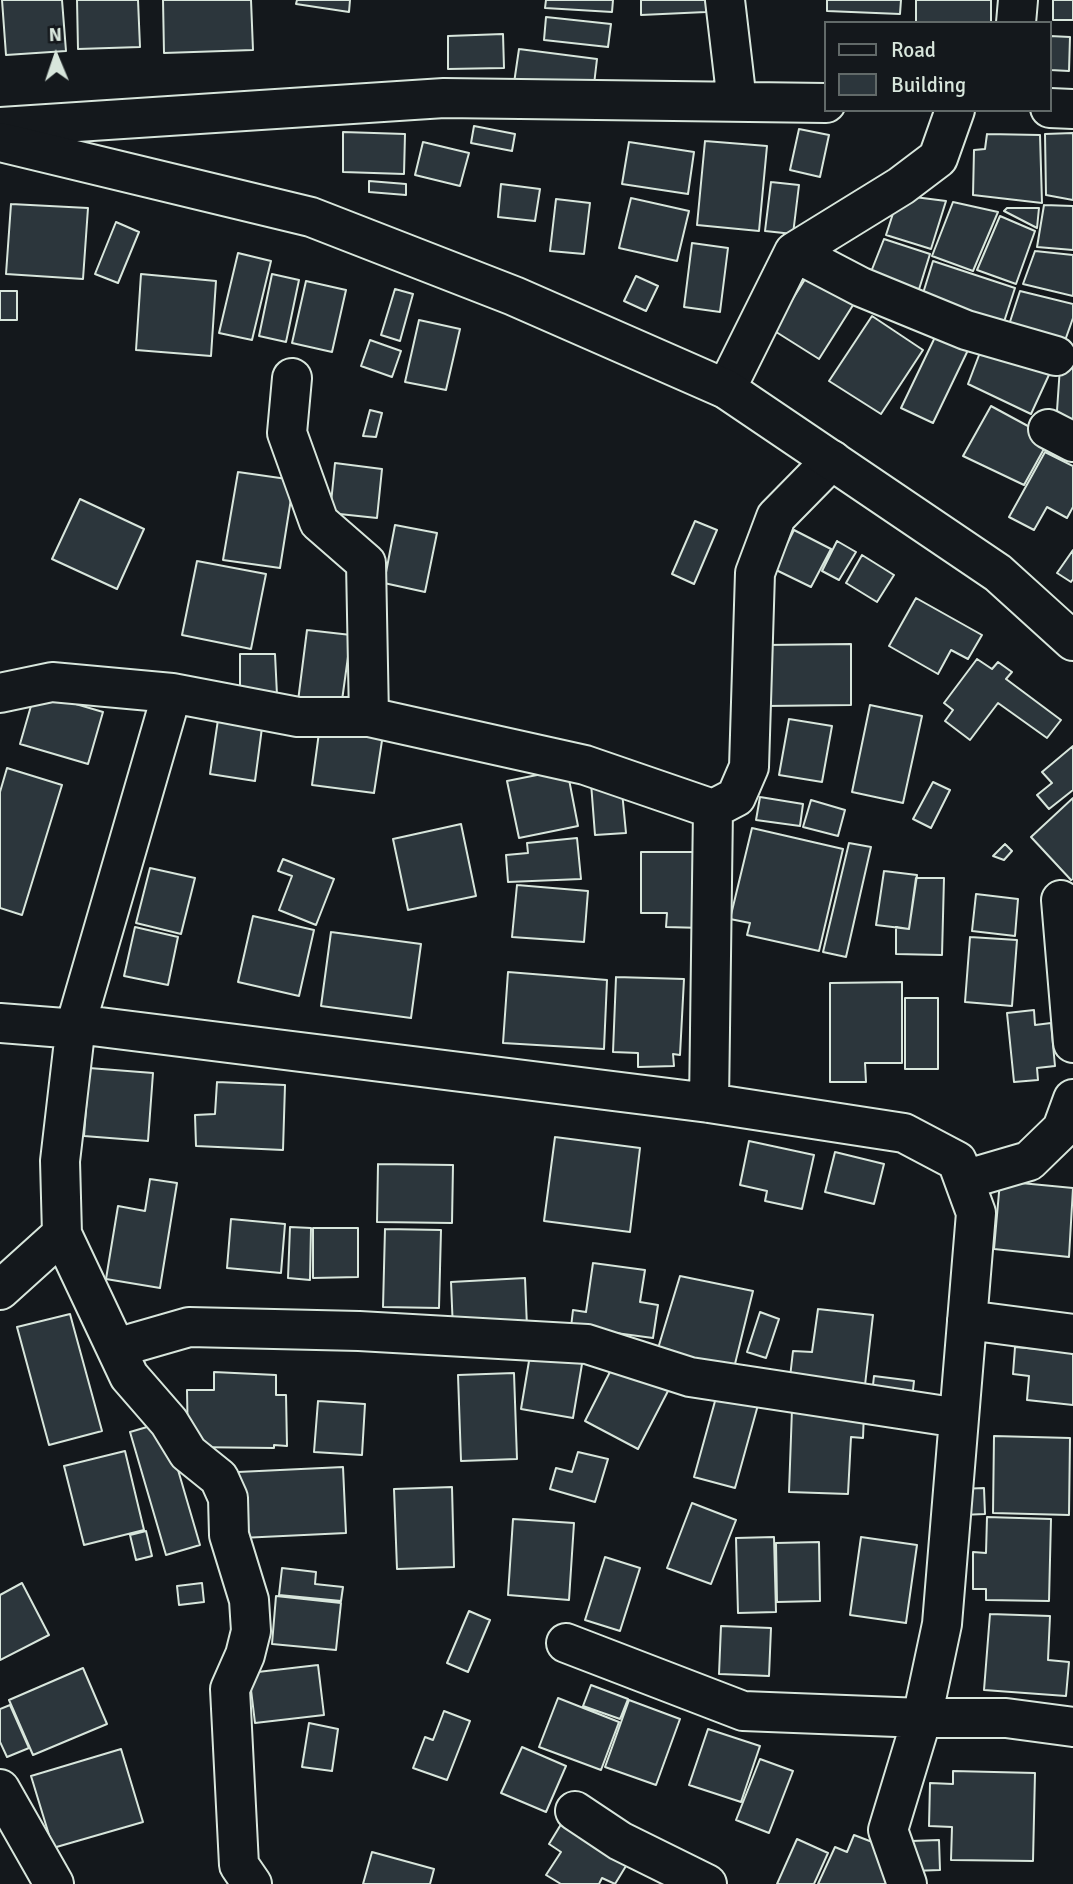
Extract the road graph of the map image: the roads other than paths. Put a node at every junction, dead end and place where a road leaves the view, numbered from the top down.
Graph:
1 (725, 0) edge
2 (1018, 0) edge
3 (1016, 21) edge
4 (737, 102) junction
5 (824, 103) edge
6 (1052, 108) edge
7 (1073, 109) edge
8 (954, 112) edge
9 (0, 127) edge
10 (0, 142) edge
11 (794, 252) junction
12 (1056, 356) dead end
13 (292, 378) dead end
14 (726, 389) junction
15 (832, 460) junction
16 (1073, 641) edge
17 (0, 693) edge
18 (172, 693) junction
19 (369, 717) junction
20 (713, 809) junction
21 (1061, 900) dead end
22 (0, 1023) edge
23 (76, 1024) junction
24 (1073, 1043) edge
25 (1073, 1099) edge
26 (709, 1103) junction
27 (1073, 1141) edge
28 (1029, 1161) junction
29 (964, 1180) junction
30 (62, 1234) junction
31 (0, 1290) edge
32 (967, 1320) junction
33 (1073, 1334) edge
34 (116, 1348) junction
35 (959, 1418) junction
36 (566, 1643) dead end
37 (922, 1718) junction
38 (1073, 1727) edge
39 (0, 1789) edge
40 (575, 1811) dead end
41 (54, 1884) edge
42 (252, 1884) edge
43 (707, 1884) edge
44 (907, 1884) edge

1 - 4 street
2 - 3 street
4 - 5 street
4 - 9 street
6 - 7 street
8 - 11 street
10 - 14 street
11 - 12 street
11 - 14 street
13 - 19 street
14 - 15 street
15 - 16 street
15 - 20 street
17 - 18 street
18 - 19 street
18 - 23 street
19 - 20 street
20 - 26 street
21 - 24 street
22 - 23 street
23 - 26 street
23 - 30 street
25 - 28 street
26 - 29 street
27 - 28 street
28 - 29 street
29 - 32 street
30 - 31 street
30 - 34 street
32 - 33 street
32 - 35 street
34 - 35 street
34 - 42 street
35 - 37 street
36 - 37 street
37 - 38 street
37 - 44 street
39 - 41 street
40 - 43 street

